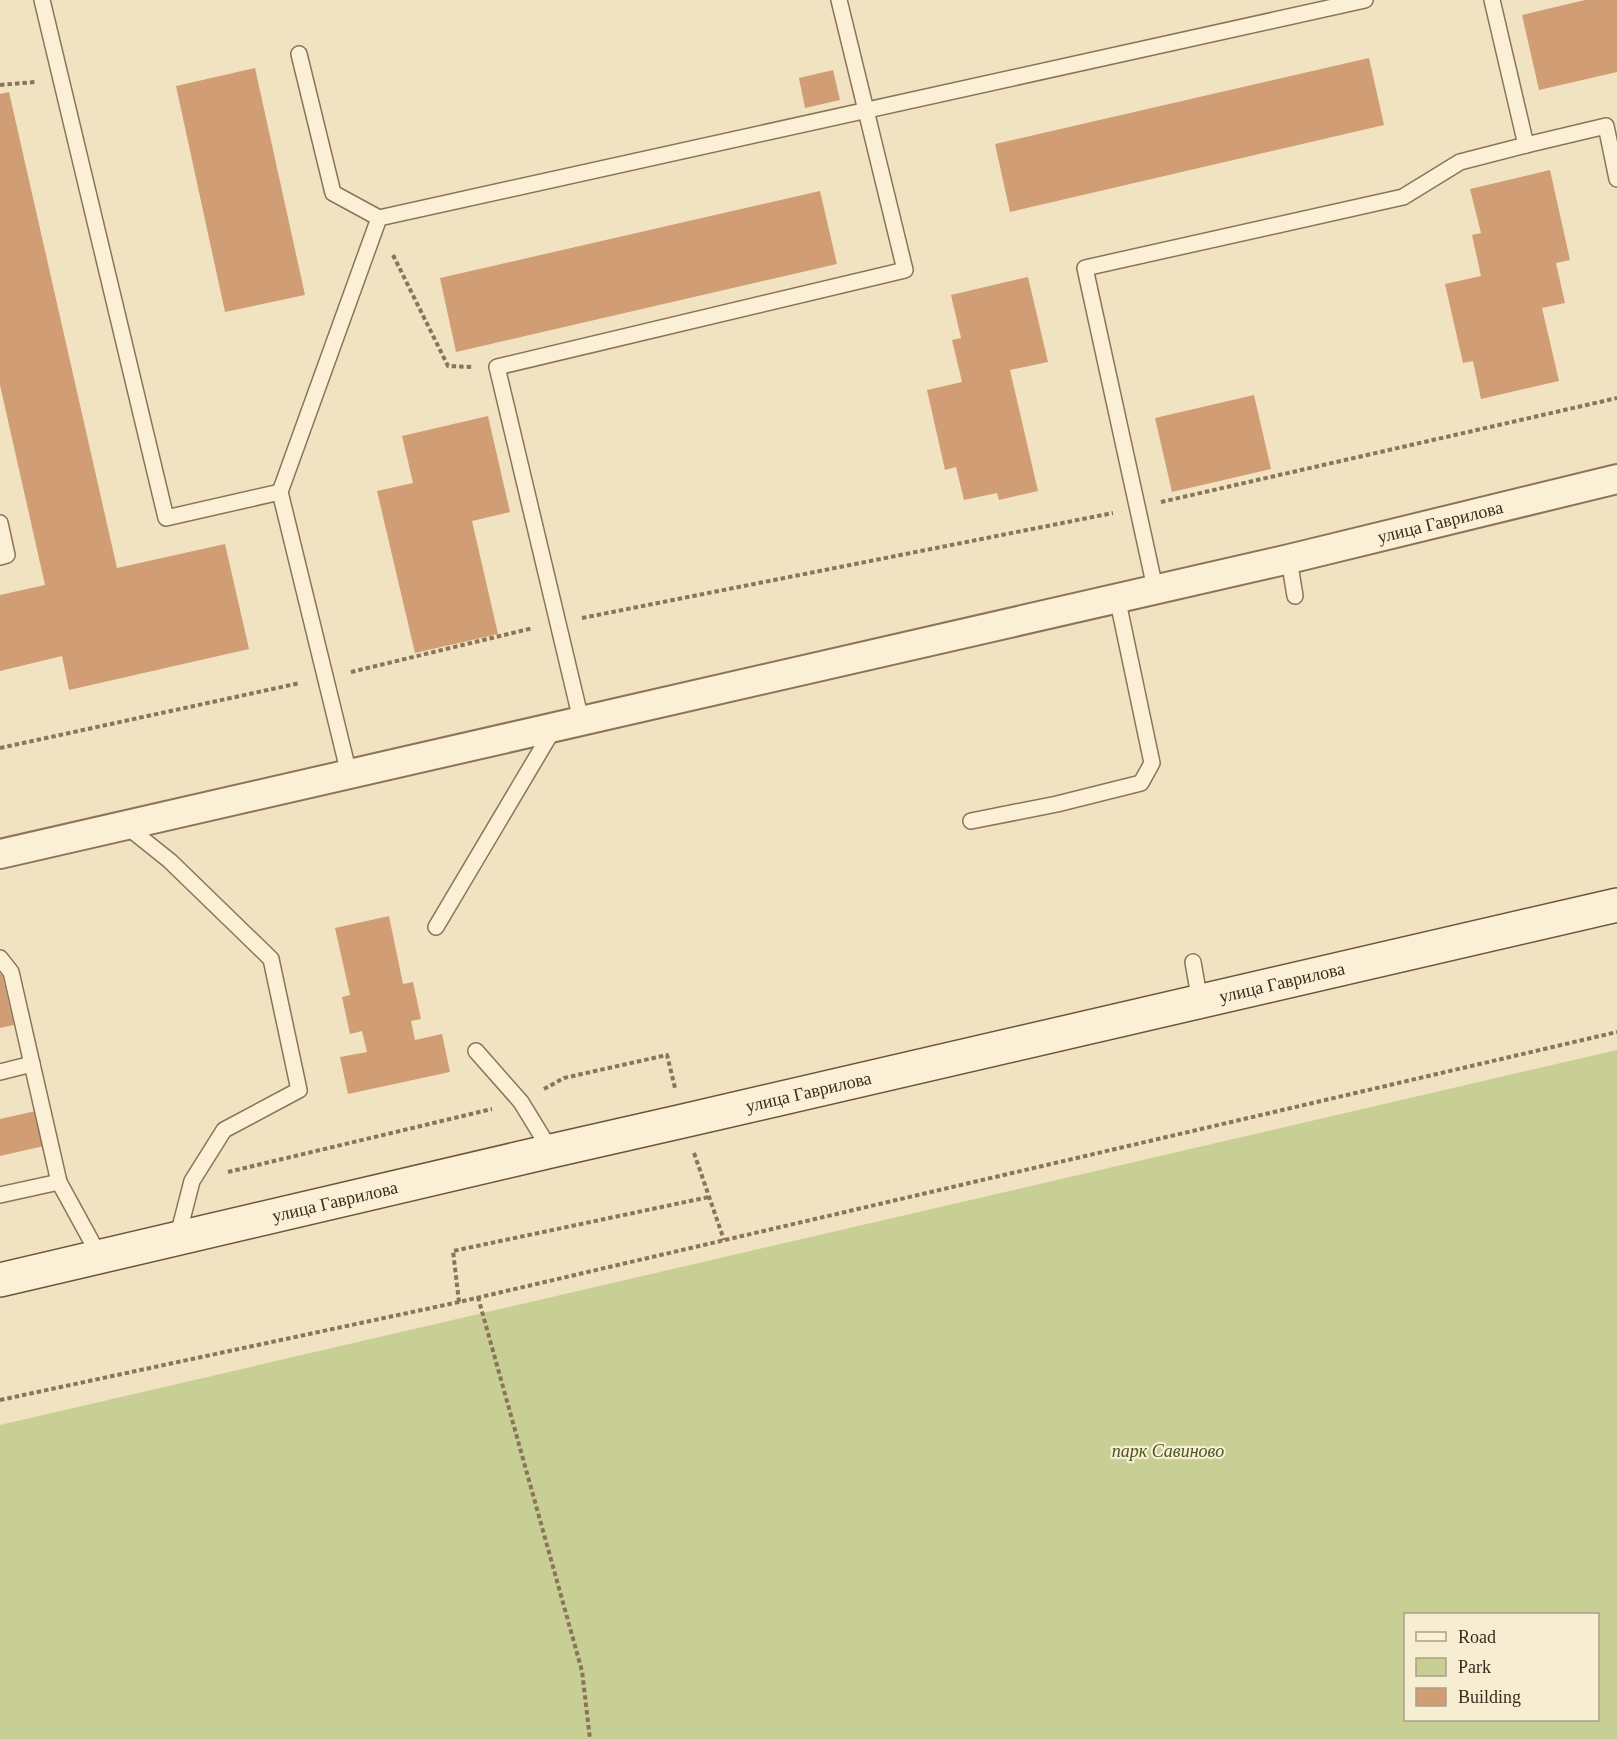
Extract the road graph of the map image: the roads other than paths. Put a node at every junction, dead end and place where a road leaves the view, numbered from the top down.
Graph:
1 (42, 0) edge
2 (839, 0) edge
3 (1365, 0) edge
4 (1492, 0) edge
5 (299, 54) dead end
6 (866, 110) junction
7 (1611, 125) edge
8 (1526, 145) junction
9 (1617, 179) edge
10 (379, 218) junction
11 (1617, 479) edge
12 (280, 492) junction
13 (0, 523) edge
14 (0, 557) edge
15 (1289, 559) junction
16 (1155, 588) junction
17 (1295, 596) dead end
18 (1117, 597) junction
19 (568, 723) junction
20 (349, 774) junction
21 (971, 821) dead end
22 (125, 825) junction
23 (0, 854) edge
24 (1617, 904) edge
25 (436, 927) dead end
26 (0, 958) edge
27 (1193, 962) dead end
28 (1200, 1002) junction
29 (476, 1051) dead end
30 (32, 1064) junction
31 (0, 1072) edge
32 (551, 1150) junction
33 (58, 1182) junction
34 (0, 1196) edge
35 (177, 1239) junction
36 (99, 1257) junction
37 (0, 1281) edge

1 - 12 lane
2 - 6 lane
3 - 6 lane
4 - 8 lane
5 - 10 lane
6 - 10 lane
6 - 19 lane
7 - 8 lane
7 - 9 lane
8 - 16 lane
10 - 12 lane
11 - 15 street, улица Гаврилова
12 - 20 lane
13 - 14 lane
15 - 16 street, улица Гаврилова
15 - 17 lane
16 - 18 street, улица Гаврилова
18 - 19 street, улица Гаврилова
18 - 21 lane
19 - 20 street, улица Гаврилова
19 - 25 lane
20 - 22 street, улица Гаврилова
22 - 23 street, улица Гаврилова
22 - 35 lane
24 - 28 main road, улица Гаврилова
26 - 30 lane
27 - 28 lane
28 - 32 main road, улица Гаврилова
29 - 32 lane
30 - 31 lane
30 - 33 lane
32 - 35 main road, улица Гаврилова
33 - 34 lane
33 - 36 lane
35 - 36 main road, улица Гаврилова
36 - 37 main road, улица Гаврилова

